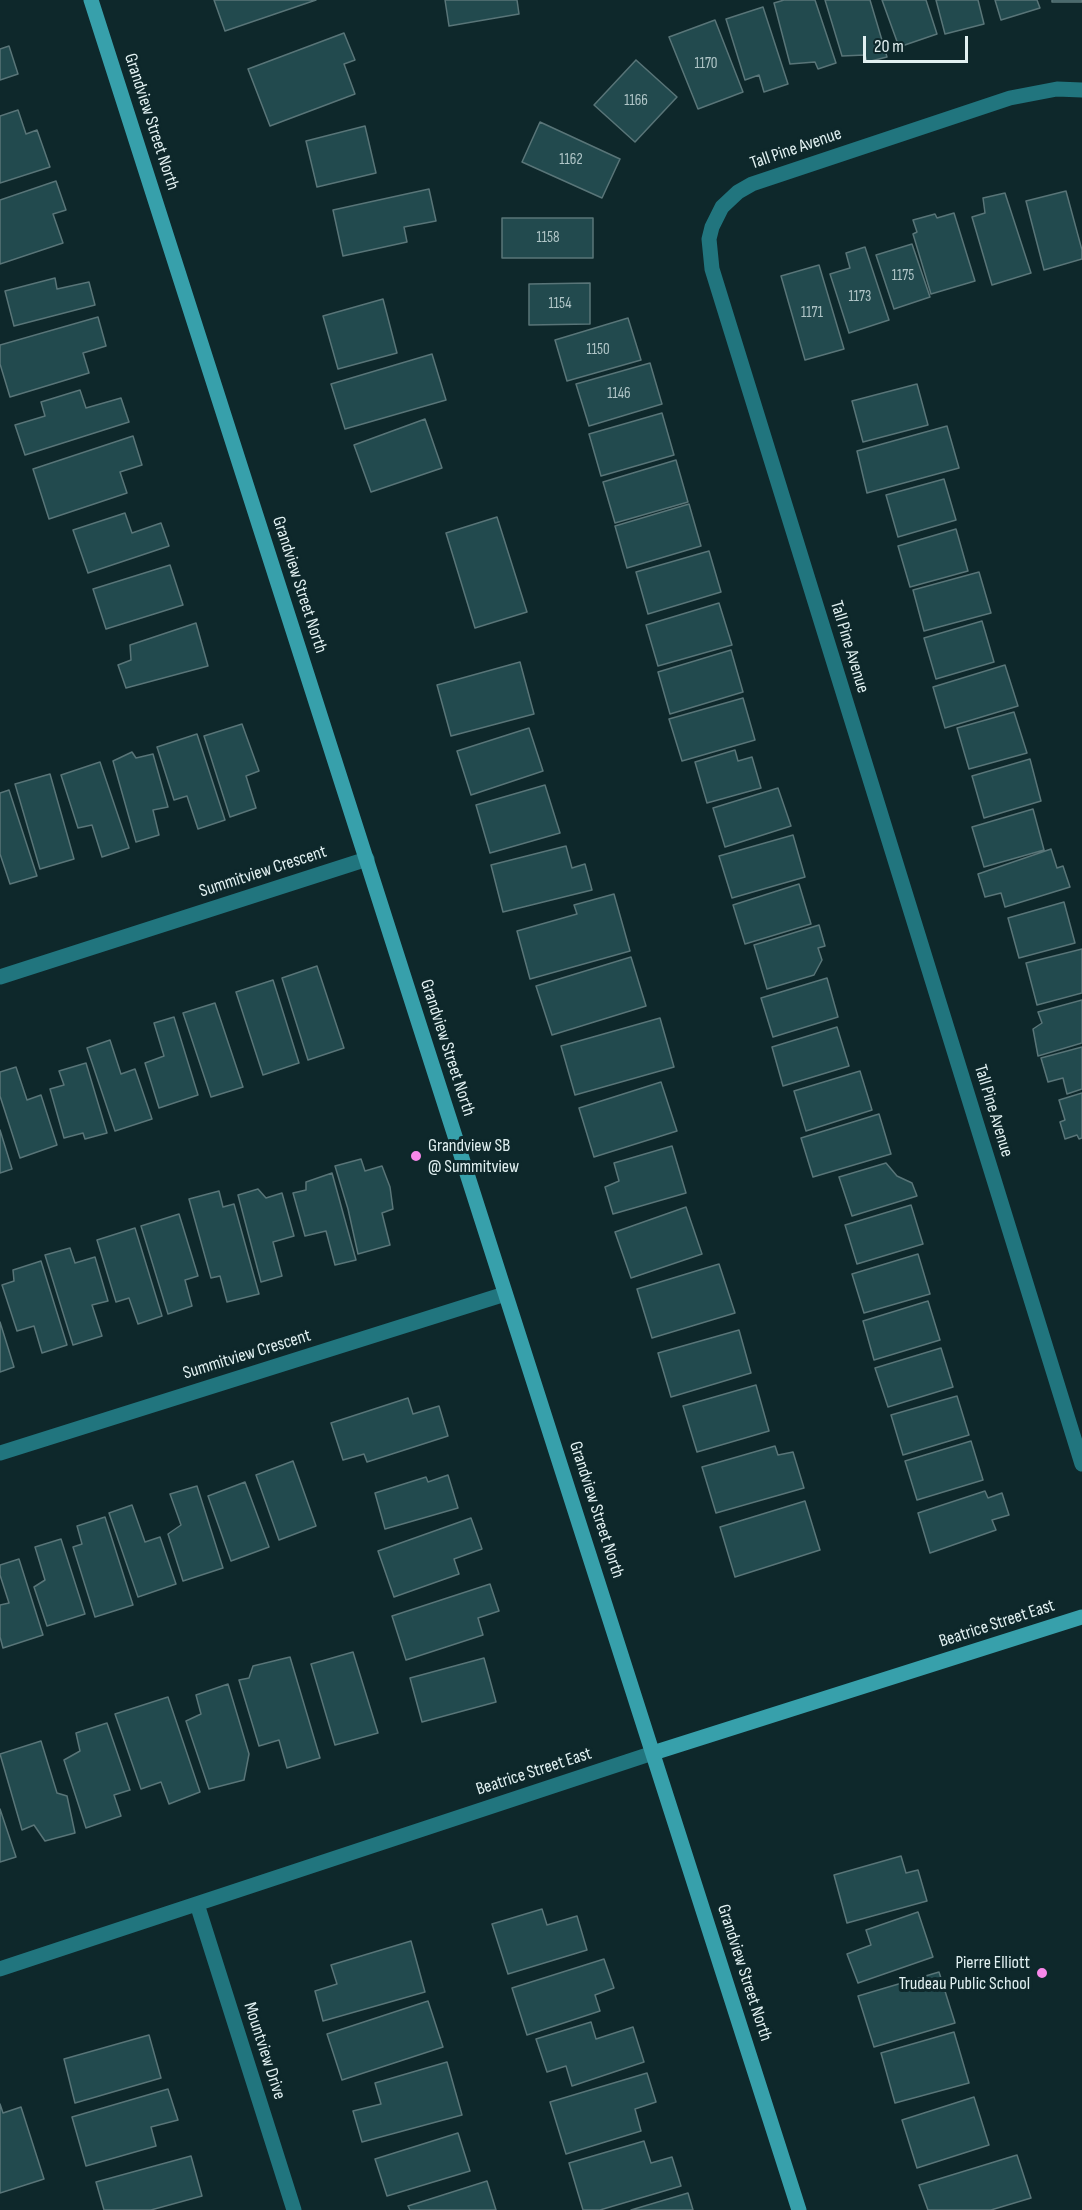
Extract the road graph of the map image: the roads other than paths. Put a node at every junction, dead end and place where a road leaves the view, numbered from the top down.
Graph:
1 (91, 0) edge
2 (1082, 90) edge
3 (367, 859) junction
4 (0, 977) edge
5 (505, 1294) junction
6 (0, 1453) edge
7 (1082, 1464) edge
8 (1082, 1617) edge
9 (653, 1753) junction
10 (197, 1904) junction
11 (0, 1969) edge
12 (294, 2210) edge
13 (799, 2210) edge

1 - 3 street, Grandview Street North
2 - 7 street, Tall Pine Avenue
3 - 4 street, Summitview Crescent
3 - 5 street, Grandview Street North
5 - 6 street, Summitview Crescent
5 - 9 street, Grandview Street North
8 - 9 street, Beatrice Street East
9 - 10 street, Beatrice Street East
9 - 13 street, Grandview Street North
10 - 11 street, Beatrice Street East
10 - 12 street, Mountview Drive

